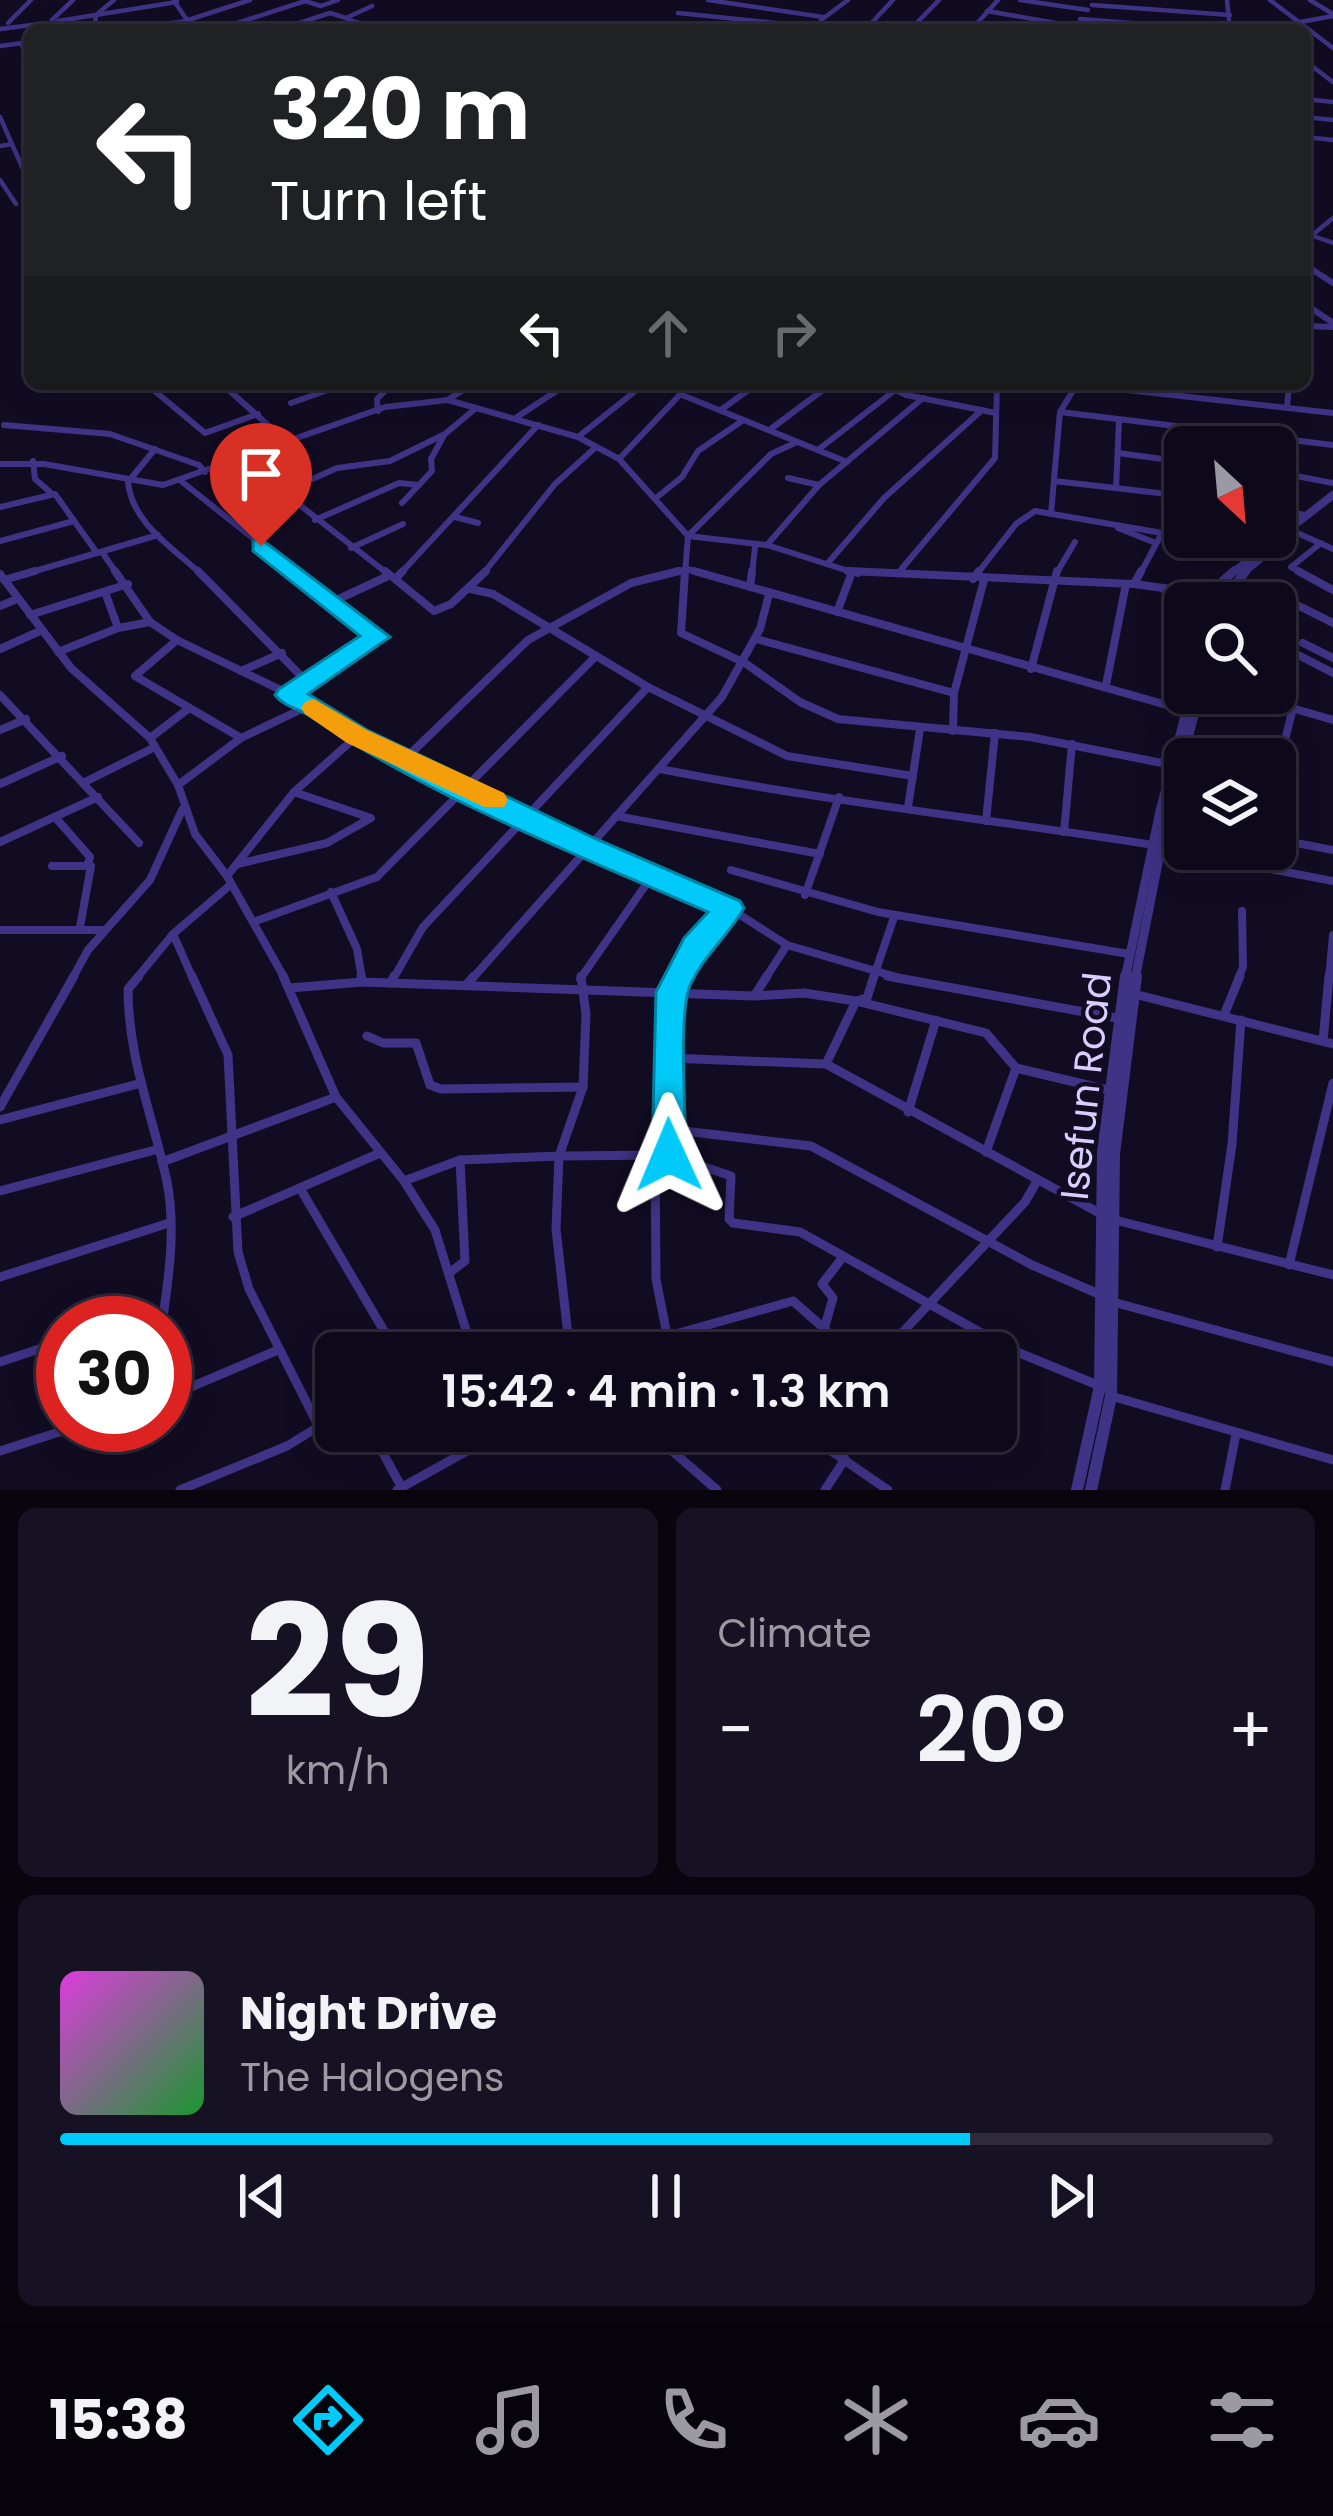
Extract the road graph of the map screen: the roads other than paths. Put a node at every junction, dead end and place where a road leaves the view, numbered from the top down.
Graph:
1 (31, 0) edge
2 (73, 0) edge
3 (114, 0) edge
4 (190, 0) edge
5 (250, 0) edge
6 (304, 0) edge
7 (338, 0) edge
8 (707, 0) edge
9 (848, 0) edge
10 (893, 0) edge
11 (939, 0) edge
12 (998, 0) edge
13 (1020, 0) edge
14 (1227, 0) edge
15 (1270, 0) edge
16 (1310, 0) edge
17 (176, 2) edge
18 (1092, 5) edge
19 (372, 6) dead end
20 (987, 11) junction
21 (678, 13) dead end
22 (97, 15) junction
23 (1230, 15) junction
24 (1333, 15) edge
25 (823, 17) junction
26 (346, 18) junction
27 (731, 18) junction
28 (1080, 19) junction
29 (188, 20) junction
30 (52, 22) junction
31 (355, 22) junction
32 (1101, 22) joint
33 (1300, 22) junction
34 (8, 23) dead end
35 (37, 24) edge
36 (95, 24) dead end
37 (159, 24) edge
38 (190, 24) edge
39 (234, 24) edge
40 (298, 24) edge
41 (350, 24) edge
42 (366, 24) edge
43 (728, 24) edge
44 (758, 24) edge
45 (818, 24) edge
46 (871, 24) edge
47 (916, 24) edge
48 (976, 24) edge
49 (1051, 24) edge
50 (1075, 24) edge
51 (1115, 24) edge
52 (1230, 24) edge
53 (1291, 24) edge
54 (1303, 24) edge
55 (21, 43) junction
56 (24, 43) edge
57 (0, 46) edge
58 (24, 51) edge
59 (0, 117) edge
60 (2, 126) edge
61 (12, 144) junction
62 (0, 146) edge
63 (24, 171) edge
64 (0, 180) edge
65 (16, 204) dead end
66 (1333, 218) edge
67 (1316, 237) junction
68 (1311, 239) edge
69 (1333, 243) edge
70 (154, 390) edge
71 (229, 390) edge
72 (328, 390) edge
73 (386, 390) edge
74 (464, 390) edge
75 (558, 390) edge
76 (637, 390) edge
77 (686, 390) edge
78 (747, 390) edge
79 (823, 390) edge
80 (895, 390) edge
81 (906, 390) edge
82 (998, 390) edge
83 (1073, 390) edge
84 (1131, 390) edge
85 (1166, 390) edge
86 (1229, 390) edge
87 (1288, 390) edge
88 (682, 395) junction
89 (1165, 395) junction
90 (923, 398) junction
91 (448, 400) junction
92 (1228, 400) junction
93 (291, 403) dead end
94 (1287, 408) junction
95 (476, 409) junction
96 (721, 410) junction
97 (982, 410) junction
98 (378, 411) junction
99 (1060, 412) junction
100 (996, 413) junction
101 (1333, 413) edge
102 (258, 414) junction
103 (516, 418) junction
104 (743, 420) junction
105 (1119, 421) junction
106 (539, 424) junction
107 (4, 425) dead end
108 (771, 429) junction
109 (445, 434) junction
110 (578, 437) junction
111 (785, 439) junction
112 (288, 443) junction
113 (1333, 446) edge
114 (597, 447) junction
115 (155, 449) junction
116 (819, 449) junction
117 (1118, 453) junction
118 (241, 459) junction
119 (619, 459) junction
120 (1164, 459) edge
121 (33, 461) junction
122 (848, 463) junction
123 (0, 464) edge
124 (206, 472) junction
125 (1296, 476) edge
126 (788, 478) dead end
127 (180, 481) junction
128 (1054, 481) junction
129 (128, 482) junction
130 (1333, 483) edge
131 (419, 484) junction
132 (819, 485) junction
133 (1116, 488) junction
134 (51, 493) junction
135 (281, 494) junction
136 (1164, 494) edge
137 (655, 498) junction
138 (1333, 499) edge
139 (402, 503) dead end
140 (0, 508) edge
141 (1296, 513) edge
142 (1052, 514) junction
143 (1305, 515) junction
144 (455, 517) junction
145 (314, 520) junction
146 (74, 521) junction
147 (478, 523) dead end
148 (404, 524) dead end
149 (1296, 529) edge
150 (1296, 532) edge
151 (160, 535) junction
152 (688, 536) junction
153 (0, 541) edge
154 (1075, 542) dead end
155 (1321, 543) junction
156 (767, 544) junction
157 (755, 547) junction
158 (351, 548) junction
159 (1333, 549) edge
160 (99, 552) junction
161 (1261, 558) edge
162 (827, 564) junction
163 (687, 569) junction
164 (851, 572) junction
165 (898, 573) junction
166 (2, 577) edge
167 (391, 578) junction
168 (973, 578) junction
169 (984, 580) junction
170 (1053, 582) junction
171 (1228, 582) edge
172 (1234, 582) edge
173 (128, 584) junction
174 (1130, 584) junction
175 (1330, 585) edge
176 (750, 587) junction
177 (1162, 588) joint
178 (471, 589) junction
179 (1164, 591) edge
180 (105, 592) junction
181 (769, 594) junction
182 (17, 599) junction
183 (330, 603) junction
184 (1296, 605) edge
185 (0, 606) edge
186 (837, 612) junction
187 (30, 615) junction
188 (150, 622) junction
189 (1333, 623) edge
190 (118, 628) junction
191 (553, 628) junction
192 (40, 632) junction
193 (756, 639) junction
194 (177, 640) junction
195 (1303, 643) dead end
196 (0, 649) edge
197 (966, 649) junction
198 (58, 652) junction
199 (1296, 652) edge
200 (282, 653) junction
201 (596, 656) junction
202 (745, 663) junction
203 (1332, 667) edge
204 (1031, 669) junction
205 (242, 671) junction
206 (307, 682) junction
207 (1106, 685) junction
208 (649, 687) junction
209 (954, 693) junction
210 (0, 695) edge
211 (288, 695) junction
212 (1164, 703) edge
213 (307, 706) junction
214 (188, 709) junction
215 (1296, 709) edge
216 (702, 716) junction
217 (26, 719) junction
218 (1333, 720) edge
219 (920, 729) junction
220 (0, 730) edge
221 (953, 731) junction
222 (995, 734) junction
223 (357, 736) junction
224 (241, 738) junction
225 (152, 742) junction
226 (1072, 743) junction
227 (62, 756) junction
228 (407, 757) junction
229 (1164, 764) edge
230 (660, 769) junction
231 (913, 776) junction
232 (85, 782) junction
233 (0, 784) edge
234 (178, 785) junction
235 (467, 786) junction
236 (294, 792) junction
237 (98, 797) junction
238 (839, 797) junction
239 (1164, 806) edge
240 (908, 807) junction
241 (183, 808) junction
242 (616, 816) junction
243 (56, 817) junction
244 (526, 818) junction
245 (986, 820) junction
246 (1064, 832) junction
247 (1164, 834) edge
248 (0, 842) edge
249 (139, 843) dead end
250 (1296, 843) edge
251 (1154, 845) junction
252 (585, 846) junction
253 (1333, 850) edge
254 (820, 854) junction
255 (88, 863) junction
256 (238, 864) junction
257 (52, 866) dead end
258 (731, 870) dead end
259 (1276, 870) edge
260 (652, 877) junction
261 (1333, 880) edge
262 (228, 881) junction
263 (331, 892) junction
264 (805, 895) junction
265 (729, 908) junction
266 (1242, 911) dead end
267 (894, 916) junction
268 (254, 922) junction
269 (80, 927) junction
270 (0, 931) edge
271 (104, 931) junction
272 (173, 934) junction
273 (1333, 935) edge
274 (787, 945) junction
275 (1130, 954) junction
276 (878, 974) junction
277 (362, 982) junction
278 (391, 983) junction
279 (467, 984) junction
280 (290, 988) junction
281 (580, 990) junction
282 (671, 992) junction
283 (1133, 994) junction
284 (754, 996) junction
285 (856, 1001) junction
286 (1224, 1015) junction
287 (1118, 1018) junction
288 (936, 1020) junction
289 (1241, 1020) junction
290 (367, 1036) dead end
291 (1328, 1042) edge
292 (669, 1058) junction
293 (826, 1064) junction
294 (1016, 1068) junction
295 (1333, 1083) edge
296 (138, 1084) junction
297 (583, 1088) junction
298 (1108, 1090) junction
299 (336, 1097) junction
300 (0, 1107) edge
301 (908, 1112) junction
302 (0, 1120) edge
303 (667, 1129) junction
304 (233, 1138) junction
305 (155, 1150) junction
306 (381, 1152) junction
307 (986, 1153) junction
308 (655, 1155) junction
309 (669, 1155) junction
310 (559, 1156) junction
311 (460, 1160) junction
312 (162, 1162) junction
313 (404, 1180) junction
314 (1037, 1181) junction
315 (301, 1190) junction
316 (0, 1191) edge
317 (233, 1217) junction
318 (1109, 1217) junction
319 (169, 1223) junction
320 (989, 1242) junction
321 (1217, 1247) junction
322 (844, 1257) junction
323 (1288, 1265) junction
324 (449, 1273) junction
325 (1333, 1275) edge
326 (0, 1276) edge
327 (164, 1296) edge
328 (1106, 1298) junction
329 (927, 1303) junction
330 (825, 1327) junction
331 (385, 1332) edge
332 (467, 1332) edge
333 (565, 1332) edge
334 (666, 1332) edge
335 (686, 1332) edge
336 (828, 1332) edge
337 (901, 1332) edge
338 (36, 1350) edge
339 (278, 1350) junction
340 (0, 1362) edge
341 (1333, 1362) edge
342 (1100, 1386) junction
343 (192, 1387) edge
344 (1111, 1396) junction
345 (315, 1418) edge
346 (315, 1430) edge
347 (1236, 1433) junction
348 (36, 1439) edge
349 (0, 1451) edge
350 (382, 1452) edge
351 (466, 1452) edge
352 (673, 1452) edge
353 (834, 1452) edge
354 (844, 1459) junction
355 (1333, 1460) edge
356 (401, 1489) edge
357 (180, 1490) edge
358 (717, 1490) edge
359 (825, 1490) edge
360 (888, 1490) edge
361 (1077, 1490) edge
362 (1091, 1490) edge
363 (1225, 1490) edge

1 - 34 street
2 - 30 street
3 - 22 street
4 - 17 street
5 - 29 street
6 - 7 street
6 - 39 street
8 - 25 street
9 - 25 street
10 - 46 street
11 - 47 street
12 - 20 street
13 - 18 street
14 - 23 street
15 - 33 street
16 - 24 street
17 - 22 street
17 - 29 street
18 - 23 street
18 - 28 street
19 - 26 street
20 - 48 street
20 - 49 street
21 - 27 street
22 - 30 street
22 - 36 street
23 - 52 street
24 - 33 street
25 - 45 street
26 - 31 street
26 - 40 street
27 - 43 street
27 - 44 street
28 - 32 street
28 - 50 street
29 - 37 street
29 - 38 street
30 - 35 street
31 - 41 street
31 - 42 street
32 - 51 street
33 - 53 street
33 - 54 street
55 - 56 street
55 - 57 street
55 - 58 street
59 - 60 street
60 - 61 street
61 - 62 street
61 - 63 street
64 - 65 street
66 - 67 street
67 - 68 street
67 - 69 street
70 - 102 street
71 - 102 street
72 - 93 street
73 - 98 street
74 - 91 street
75 - 103 street
76 - 110 street
77 - 88 street
78 - 96 street
79 - 108 street
80 - 116 street
81 - 90 street
82 - 100 street
83 - 99 street
84 - 89 street
85 - 89 street
86 - 92 street
87 - 94 street
88 - 96 street
88 - 119 street
89 - 92 street
90 - 97 street
90 - 122 street
91 - 95 street
91 - 98 street
92 - 94 street
94 - 101 street
95 - 103 street
95 - 109 street
96 - 104 street
97 - 100 street
97 - 162 street
98 - 112 street
99 - 105 street
99 - 128 street
100 - 165 street
102 - 112 street
103 - 106 street
104 - 108 street
104 - 137 street
105 - 113 street
105 - 117 street
106 - 110 street
106 - 144 street
107 - 115 street
108 - 111 street
109 - 131 street
109 - 135 street
110 - 114 street
111 - 116 street
111 - 152 street
112 - 118 street
114 - 119 street
114 - 178 street
115 - 124 street
115 - 129 street
116 - 122 street
117 - 120 street
117 - 133 street
118 - 124 street
118 - 135 street
119 - 137 street
121 - 123 street
121 - 129 street
121 - 134 street
122 - 132 street
124 - 127 street
125 - 130 street
126 - 132 street
127 - 129 street
127 - 183 street
128 - 133 street
128 - 142 street
129 - 151 street
131 - 139 street
131 - 145 street
132 - 156 street
133 - 136 street
134 - 140 street
134 - 146 street
135 - 145 street
137 - 152 street
138 - 143 street
138 - 149 street
141 - 143 street
142 - 168 street
142 - 174 street
143 - 171 street
144 - 147 street
144 - 167 street
145 - 158 street
146 - 153 street
146 - 160 street
148 - 158 street
150 - 155 street
151 - 160 street
151 - 200 street
152 - 157 street
152 - 163 street
154 - 170 street
155 - 159 street
155 - 175 street
156 - 157 street
156 - 162 street
157 - 176 street
158 - 167 street
160 - 166 street
160 - 173 street
161 - 172 street
162 - 164 street
163 - 176 street
163 - 191 street
163 - 202 street
164 - 165 street
164 - 186 street
165 - 168 street
166 - 182 street
167 - 178 street
167 - 183 street
168 - 169 street
169 - 170 street
169 - 197 street
170 - 174 street
170 - 204 street
173 - 180 street
173 - 188 street
174 - 177 street
174 - 207 street
176 - 181 street
177 - 179 street
178 - 191 street
180 - 187 street
180 - 190 street
181 - 186 street
181 - 193 street
182 - 185 street
182 - 187 street
183 - 206 street
184 - 189 street
186 - 197 street
187 - 192 street
188 - 190 street
188 - 194 street
190 - 198 street
191 - 201 street
191 - 228 street
192 - 196 street
192 - 198 street
193 - 202 street
193 - 209 street
194 - 205 street
194 - 214 street
195 - 203 street
197 - 204 street
197 - 209 street
198 - 225 street
199 - 203 street
200 - 205 street
200 - 206 street
201 - 208 street
201 - 235 street
202 - 216 street
202 - 219 street
204 - 207 street
205 - 211 street
206 - 211 street
207 - 212 street
208 - 216 street
208 - 244 street
209 - 221 street
210 - 217 street
211 - 213 street
213 - 223 street
213 - 224 street
214 - 224 street
214 - 225 street
215 - 218 street
216 - 230 street
216 - 231 street
217 - 220 street
217 - 227 street
219 - 221 street
219 - 231 street
221 - 222 street
222 - 226 street
222 - 245 street
223 - 228 street
223 - 236 street
224 - 234 street
225 - 232 street
225 - 234 street
226 - 229 street
226 - 246 street
227 - 232 street
227 - 233 street
228 - 235 street
230 - 238 street
230 - 242 street
231 - 240 street
232 - 237 street
234 - 241 street
235 - 244 street
235 - 263 street
236 - 256 street
236 - 256 street
237 - 243 street
237 - 249 street
238 - 240 street
238 - 254 street
239 - 251 street, Isefun Road
240 - 245 street
241 - 262 street
241 - 271 street
242 - 252 street
242 - 254 street
243 - 248 street
243 - 255 street
244 - 252 street
244 - 278 street
245 - 246 street
246 - 251 street
247 - 283 street, Isefun Road
250 - 253 street
251 - 275 street, Isefun Road
252 - 260 street
252 - 279 street
254 - 264 street
255 - 257 street
255 - 269 street
256 - 262 street
258 - 264 street
259 - 261 street
260 - 265 street
260 - 281 street
262 - 268 street
262 - 272 street
263 - 268 street
263 - 277 street
264 - 267 street
265 - 274 street
265 - 282 street
266 - 286 street
267 - 275 street
267 - 276 street
268 - 280 street
269 - 270 street
269 - 271 street
271 - 300 street
272 - 296 street
272 - 304 street
273 - 291 street
274 - 276 street
274 - 284 street
275 - 287 street, Isefun Road
276 - 285 street
276 - 287 street
277 - 278 street
277 - 280 street
278 - 279 street
279 - 281 street
280 - 299 street
281 - 282 street
281 - 297 street
282 - 284 street
282 - 292 street
283 - 286 street
283 - 318 street, Isefun Road
284 - 285 street
285 - 288 street
285 - 293 street
286 - 289 street
287 - 298 street, Isefun Road
288 - 294 street
288 - 301 street
289 - 291 street
289 - 321 street
290 - 297 street
292 - 293 street
292 - 303 street
293 - 301 street
294 - 298 street
294 - 307 street
295 - 323 street
296 - 302 street
296 - 305 street
297 - 310 street
298 - 318 street, Isefun Road
299 - 304 street
299 - 306 street
301 - 307 street
303 - 309 street
303 - 320 street
304 - 312 street
304 - 317 street
305 - 312 street
305 - 316 street
306 - 313 street
306 - 315 street
307 - 314 street
308 - 309 street
308 - 310 street
308 - 334 street
309 - 322 street
310 - 311 street
310 - 333 street
311 - 313 street
311 - 324 street
312 - 319 street
313 - 324 street
314 - 318 street
314 - 320 street
315 - 317 street
315 - 331 street
317 - 339 street
318 - 321 street
318 - 328 street, Isefun Road
319 - 326 street
319 - 327 street
320 - 328 street
320 - 329 street
321 - 323 street
322 - 329 street
322 - 330 street
323 - 325 street
324 - 332 street
328 - 341 street
328 - 342 street, Isefun Road
328 - 344 street, Isefun Road
329 - 337 street
329 - 342 street
330 - 335 street
330 - 336 street
338 - 340 street
339 - 343 street
339 - 345 street
342 - 361 street, Isefun Road
344 - 347 street
344 - 362 street, Isefun Road
346 - 357 street
347 - 355 street
347 - 363 street
348 - 349 street
350 - 356 street
351 - 356 street
352 - 358 street
353 - 354 street
354 - 359 street
354 - 360 street

